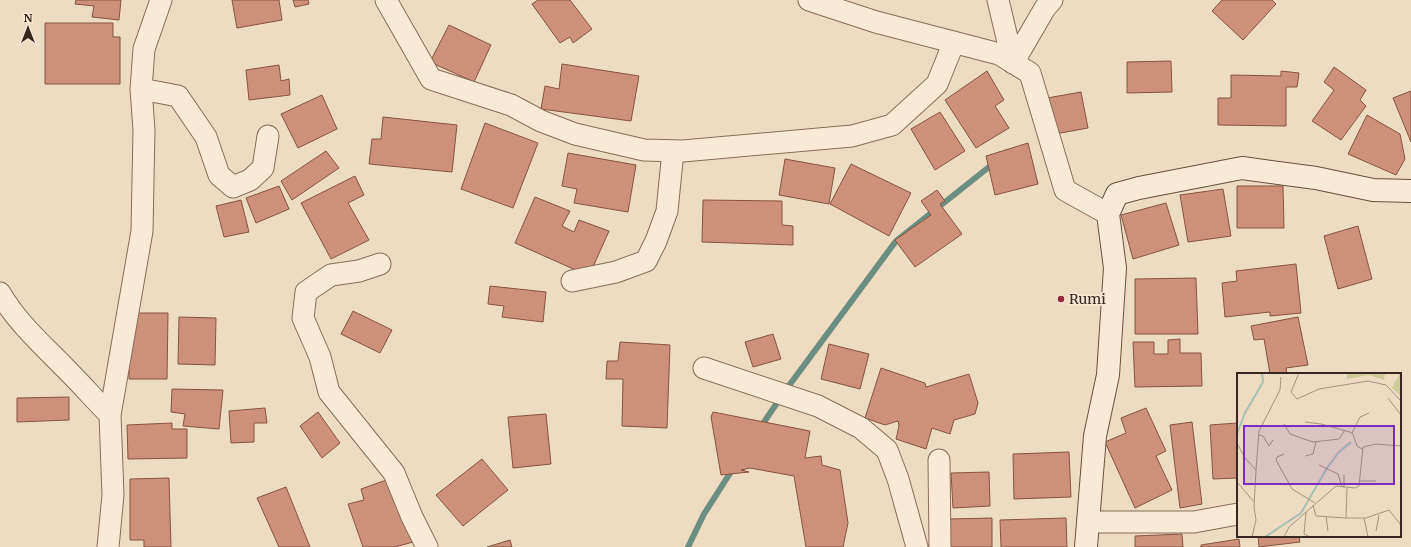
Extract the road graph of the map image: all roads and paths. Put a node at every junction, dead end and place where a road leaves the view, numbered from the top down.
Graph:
1 (161, 0) edge
2 (386, 0) edge
3 (809, 0) edge
4 (998, 0) edge
5 (1052, 0) edge
6 (954, 42) junction
7 (1013, 63) junction
8 (141, 89) junction
9 (268, 136) dead end
10 (673, 151) junction
11 (1411, 190) edge
12 (1108, 214) junction
13 (380, 264) dead end
14 (572, 281) dead end
15 (0, 293) edge
16 (704, 368) dead end
17 (110, 415) junction
18 (939, 460) dead end
19 (1237, 514) edge
20 (1088, 522) junction
21 (108, 547) edge
22 (427, 547) edge
23 (917, 547) edge
24 (940, 547) edge
25 (1086, 547) edge

1 - 8 street
2 - 10 street
3 - 6 street
4 - 7 street
5 - 7 street
6 - 7 street
6 - 10 street
7 - 12 street
8 - 9 street
8 - 17 street
10 - 14 street
11 - 12 street
12 - 20 street
13 - 22 street
15 - 17 street
16 - 23 street
17 - 21 street
18 - 24 street
19 - 20 street
20 - 25 street

